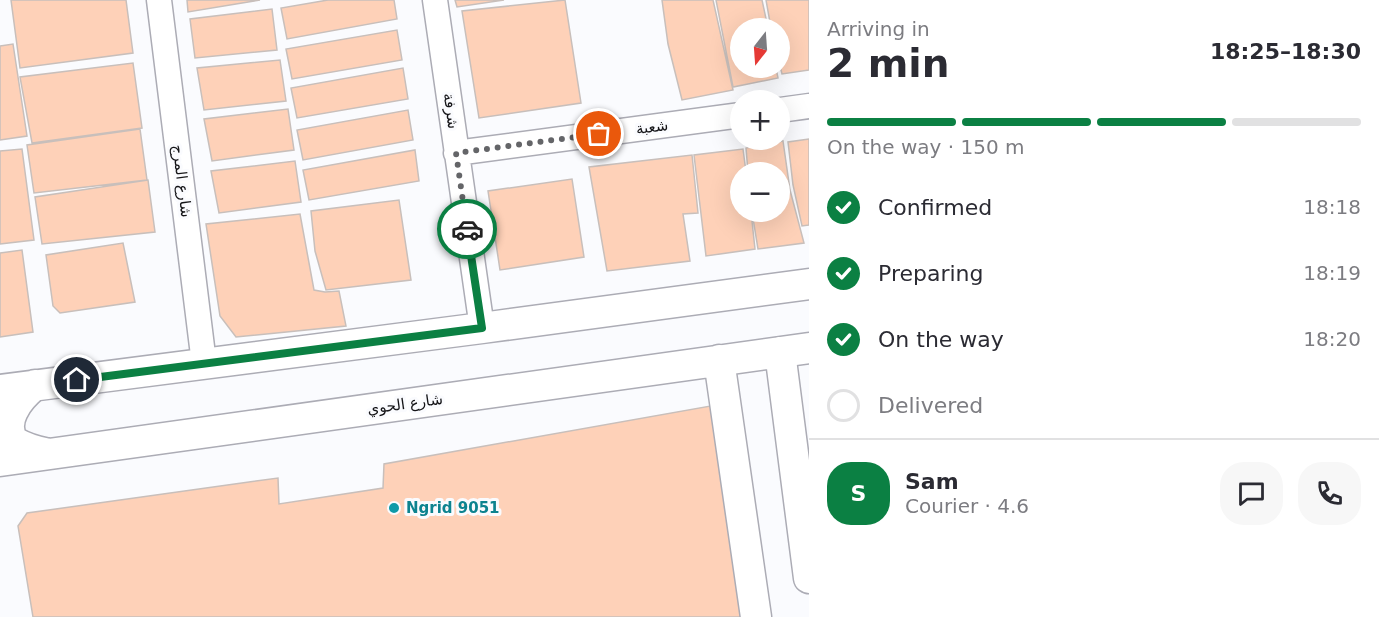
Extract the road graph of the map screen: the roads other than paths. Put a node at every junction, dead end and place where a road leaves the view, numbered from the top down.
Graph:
1 (159, 0) edge
2 (435, 0) edge
3 (809, 106) edge
4 (790, 109) edge
5 (730, 116) edge
6 (456, 153) junction
7 (809, 284) edge
8 (482, 328) junction
9 (809, 348) edge
10 (780, 352) junction
11 (719, 360) junction
12 (204, 363) junction
13 (35, 385) junction
14 (0, 390) edge
15 (51, 454) junction
16 (0, 461) edge
17 (809, 578) edge
18 (756, 617) edge

1 - 12 street, شارع المرج
2 - 6 street, شرفة
3 - 4 street
5 - 6 street, شعبة
6 - 8 street, شرفة
7 - 8 street
8 - 12 street
9 - 10 street, شارع الحوي
10 - 11 street, شارع الحوي
10 - 17 street
11 - 15 street, شارع الحوي
11 - 18 street
12 - 13 street
13 - 14 street
13 - 15 street
15 - 16 street, شارع الحوي

